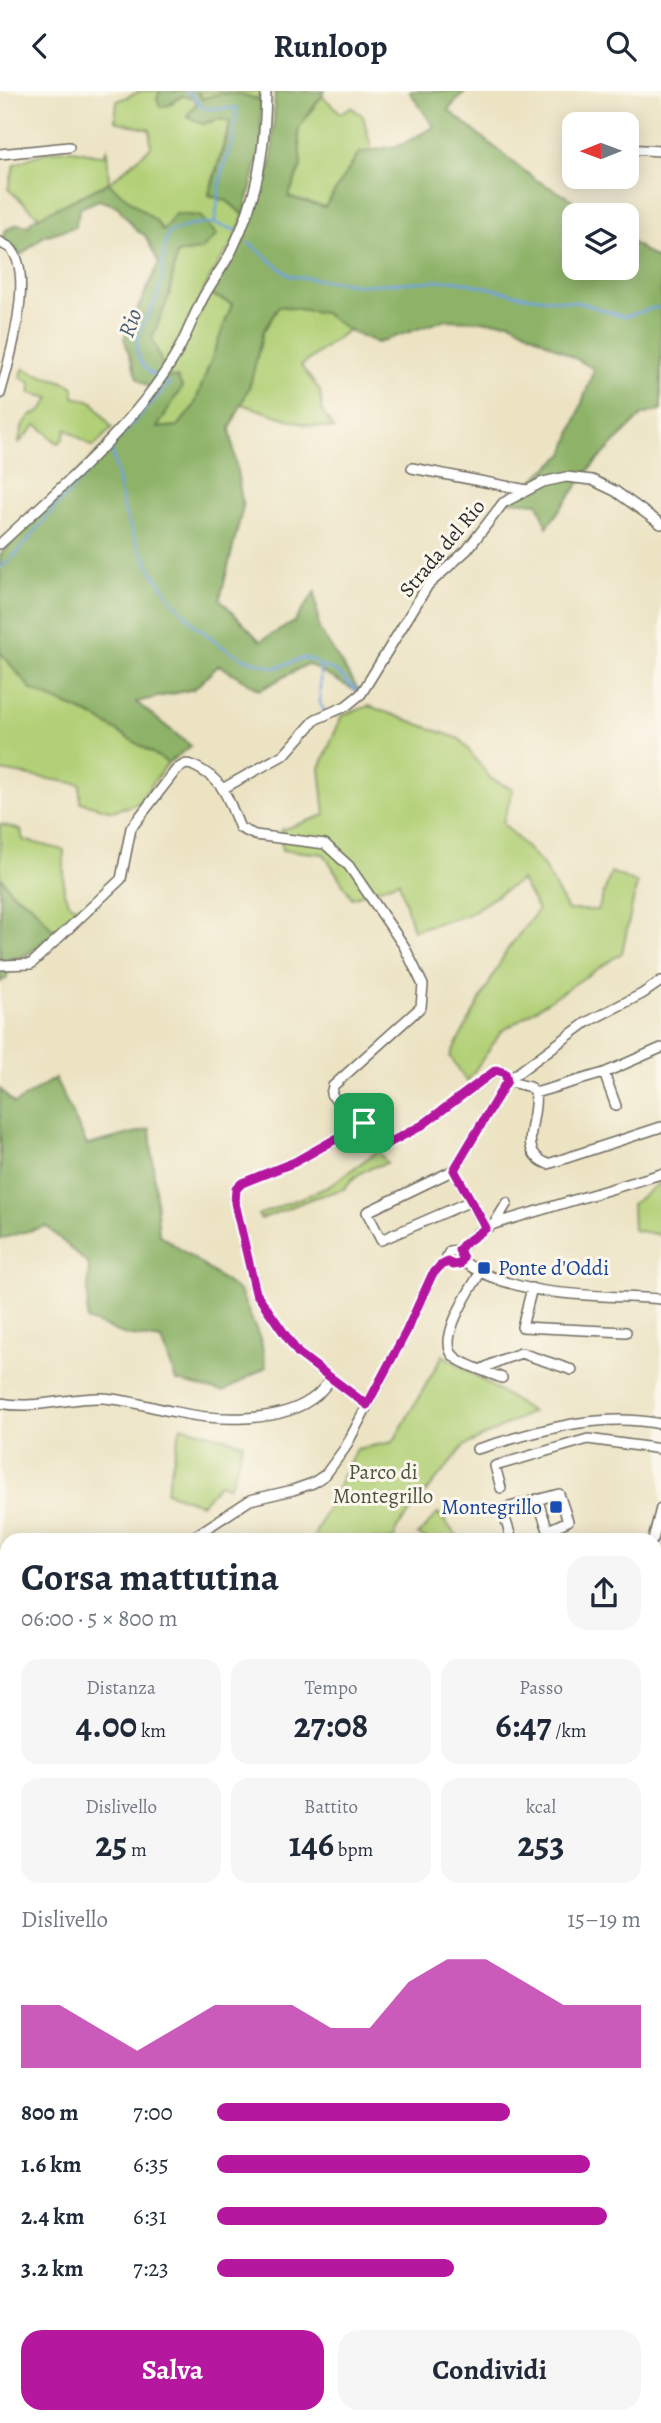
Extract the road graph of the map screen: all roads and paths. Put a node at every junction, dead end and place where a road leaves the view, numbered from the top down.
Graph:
1 (266, 91) edge
2 (69, 147) dead end
3 (639, 150) edge
4 (661, 151) edge
5 (0, 154) edge
6 (0, 242) edge
7 (0, 394) edge
8 (412, 468) dead end
9 (527, 490) junction
10 (661, 524) edge
11 (0, 544) edge
12 (224, 788) junction
13 (0, 965) edge
14 (661, 981) edge
15 (661, 1048) edge
16 (604, 1073) junction
17 (506, 1084) junction
18 (535, 1093) junction
19 (616, 1106) dead end
20 (364, 1123) junction
21 (661, 1127) edge
22 (454, 1170) junction
23 (661, 1174) edge
24 (471, 1201) junction
25 (507, 1203) dead end
26 (490, 1226) junction
27 (459, 1250) junction
28 (462, 1261) junction
29 (448, 1262) junction
30 (480, 1273) junction
31 (532, 1287) junction
32 (661, 1299) edge
33 (626, 1332) dead end
34 (482, 1369) junction
35 (572, 1370) dead end
36 (332, 1378) junction
37 (502, 1378) dead end
38 (0, 1403) edge
39 (367, 1405) junction
40 (661, 1424) edge
41 (477, 1449) dead end
42 (661, 1449) edge
43 (501, 1488) dead end
44 (537, 1499) dead end
45 (661, 1508) edge
46 (200, 1533) edge
47 (510, 1533) edge
48 (655, 1533) edge

1 - 11 street
2 - 5 street
3 - 4 street
6 - 7 street
8 - 9 street
9 - 10 street, Strada del Rio
9 - 12 street, Strada del Rio
12 - 13 street
12 - 20 street
14 - 17 street
15 - 16 street
16 - 18 street
16 - 19 street
17 - 18 street
17 - 20 street
17 - 22 street
18 - 21 street
20 - 36 street
22 - 24 street
22 - 24 street
23 - 26 street
24 - 26 street
25 - 26 street
26 - 27 street
27 - 28 street
27 - 29 street
28 - 29 street
28 - 30 street
29 - 39 street
30 - 31 street
30 - 34 street
31 - 32 street
31 - 33 street
34 - 35 street
34 - 37 street
36 - 38 street
36 - 39 street
39 - 46 street
40 - 41 street
42 - 43 street
44 - 47 street
45 - 48 street

